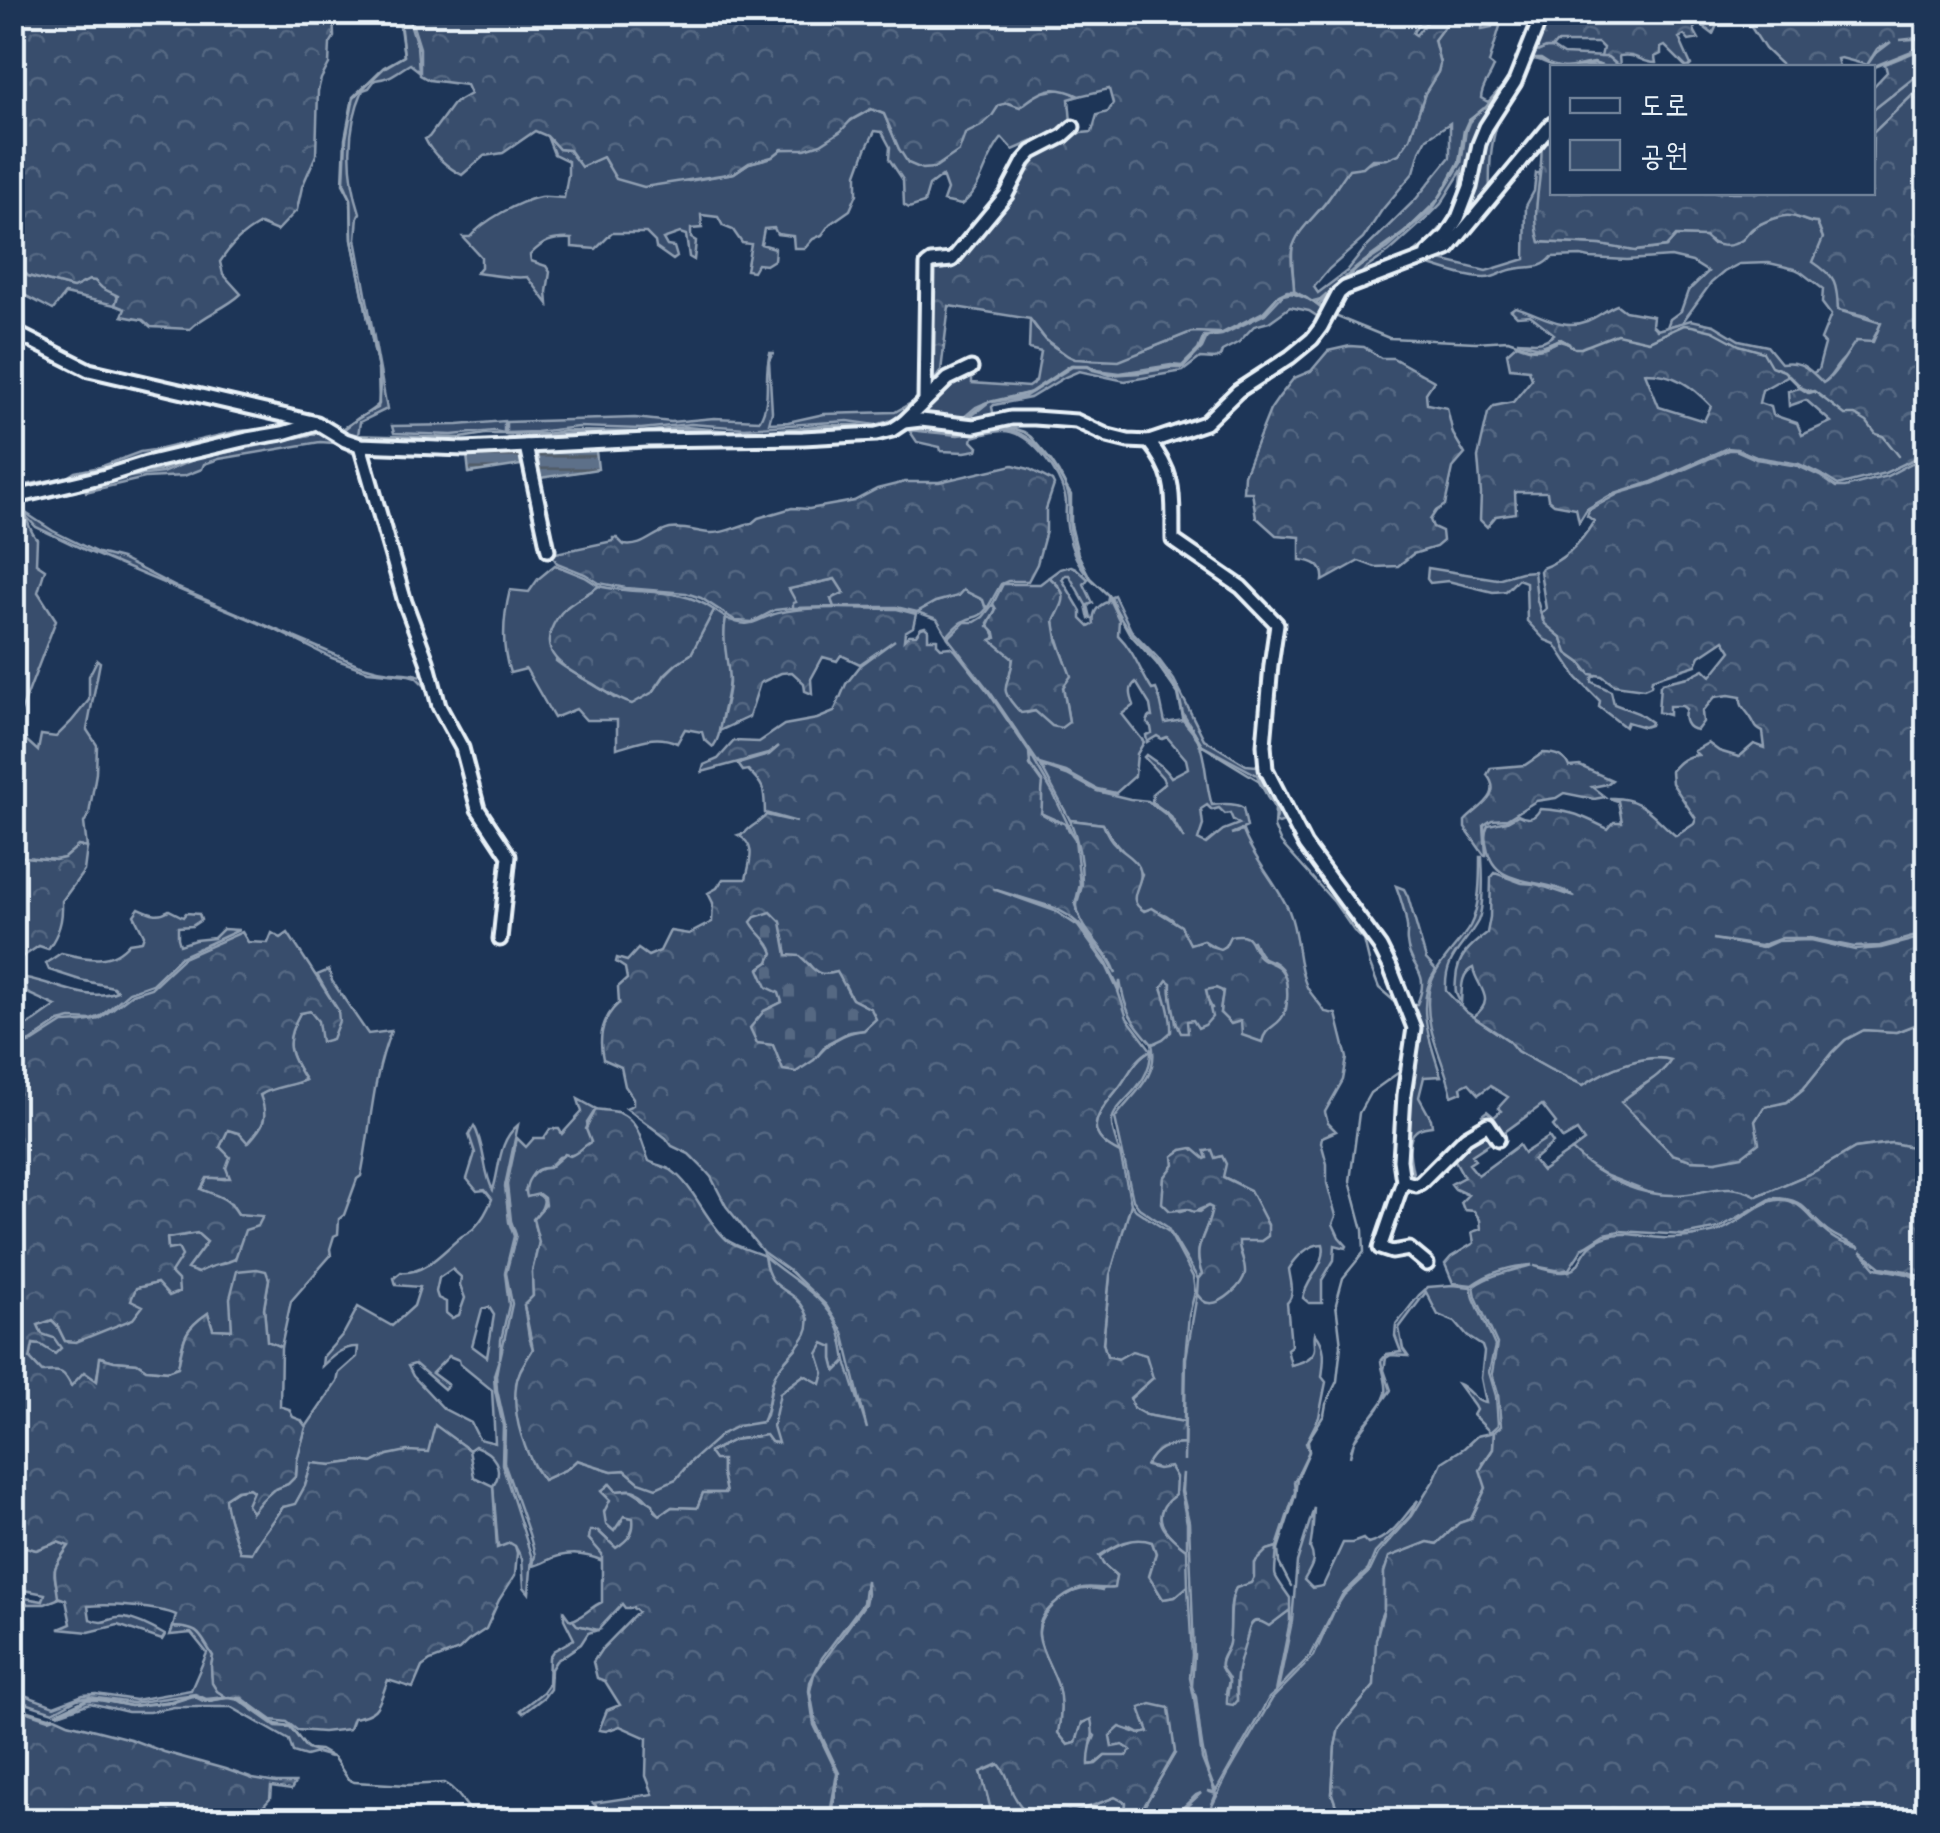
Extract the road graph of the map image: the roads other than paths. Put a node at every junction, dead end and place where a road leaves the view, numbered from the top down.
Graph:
1 (1543, 12) edge
2 (1550, 126) edge
3 (1072, 127) dead end
4 (1414, 262) junction
5 (12, 330) edge
6 (971, 368) dead end
7 (925, 400) junction
8 (904, 422) junction
9 (318, 423) junction
10 (1149, 442) junction
11 (360, 445) junction
12 (526, 446) junction
13 (12, 498) edge
14 (548, 550) dead end
15 (500, 939) dead end
16 (1498, 1140) dead end
17 (1403, 1181) junction
18 (1427, 1264) dead end

1 - 4 street
2 - 4 street
3 - 7 street
4 - 10 street
5 - 9 street
6 - 7 street
7 - 8 street
8 - 10 street
8 - 12 street
9 - 11 street
9 - 13 street
10 - 17 street
11 - 12 street
11 - 15 street
12 - 14 street
16 - 17 street
17 - 18 street

